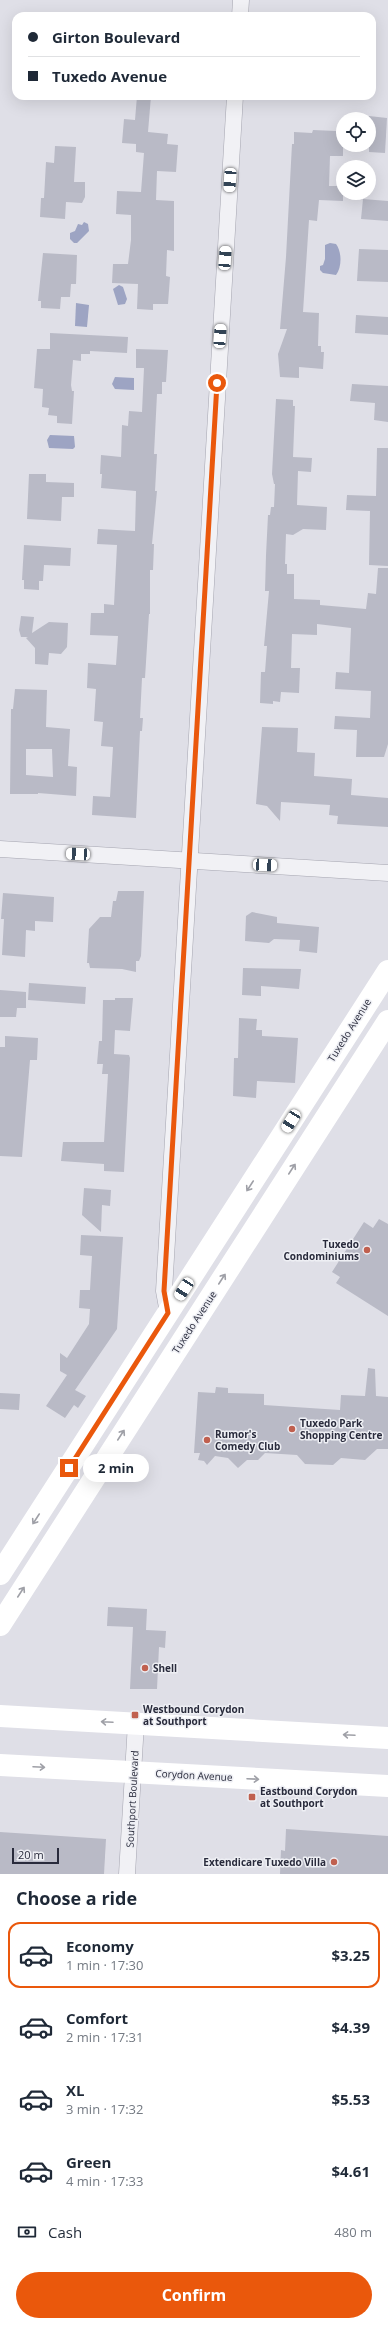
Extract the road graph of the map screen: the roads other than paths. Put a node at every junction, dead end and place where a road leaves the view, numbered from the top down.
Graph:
1 (241, 0) edge
2 (240, 12) edge
3 (235, 100) edge
4 (0, 849) edge
5 (188, 860) junction
6 (388, 873) edge
7 (388, 971) edge
8 (388, 1021) edge
9 (168, 1313) junction
10 (0, 1574) edge
11 (0, 1625) edge
12 (3, 1714) edge
13 (136, 1723) junction
14 (388, 1738) edge
15 (0, 1765) edge
16 (133, 1772) junction
17 (388, 1786) edge
18 (127, 1874) edge

1 - 2 street
3 - 5 street
4 - 5 street
5 - 6 street
5 - 9 street
7 -> 9 main road, Tuxedo Avenue
11 -> 8 main road, Tuxedo Avenue
9 -> 10 main road, Tuxedo Avenue
13 -> 12 main road
14 -> 13 main road
13 - 16 street, Southport Boulevard
15 -> 16 main road, Corydon Avenue
16 -> 17 main road, Corydon Avenue
16 - 18 street, Southport Boulevard

